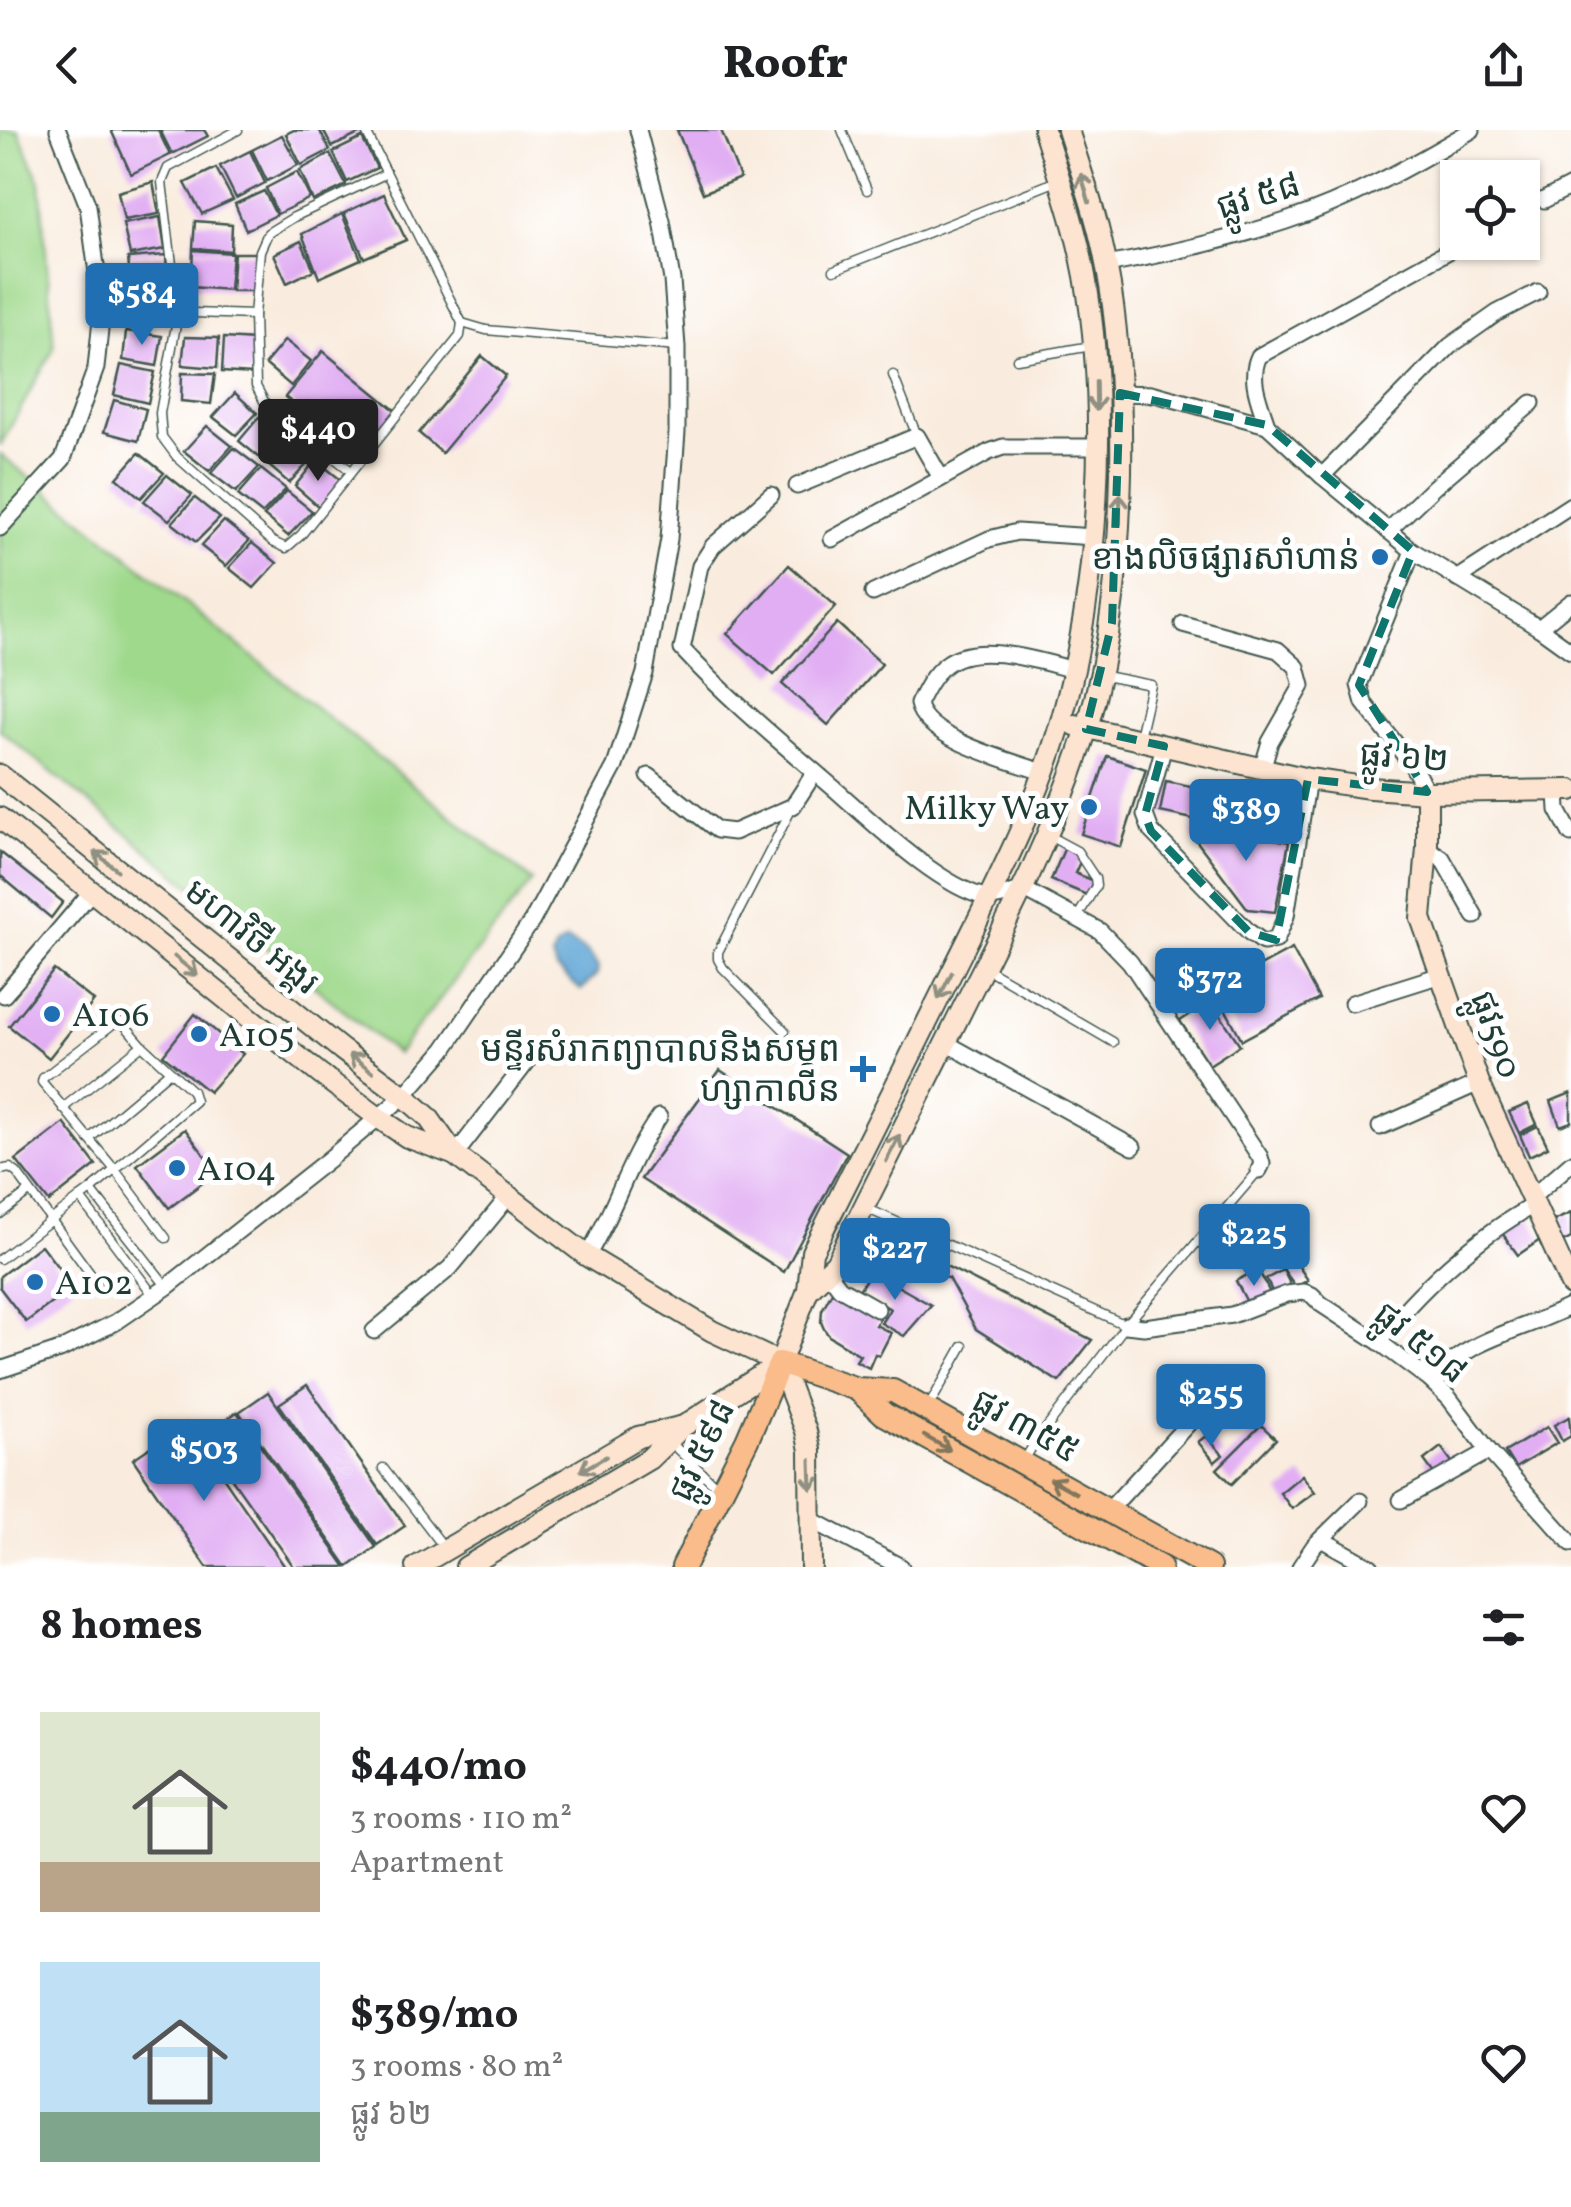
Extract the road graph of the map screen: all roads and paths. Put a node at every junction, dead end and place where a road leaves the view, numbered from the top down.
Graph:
1 (58, 130) edge
2 (238, 130) edge
3 (365, 130) edge
4 (638, 130) edge
5 (842, 130) edge
6 (1044, 130) edge
7 (1068, 130) edge
8 (1472, 130) edge
9 (386, 174) junction
10 (1060, 180) junction
11 (1571, 186) edge
12 (866, 190) dead end
13 (1544, 200) dead end
14 (1440, 257) edge
15 (1107, 265) junction
16 (834, 270) dead end
17 (1538, 292) dead end
18 (102, 310) junction
19 (178, 314) junction
20 (254, 316) junction
21 (462, 323) junction
22 (1094, 346) junction
23 (677, 347) junction
24 (1017, 360) dead end
25 (893, 375) dead end
26 (1120, 393) junction
27 (1532, 403) dead end
28 (1267, 425) junction
29 (917, 436) junction
30 (1097, 447) junction
31 (351, 471) junction
32 (1322, 476) junction
33 (941, 478) junction
34 (798, 486) dead end
35 (771, 495) dead end
36 (1571, 504) edge
37 (0, 528) edge
38 (1388, 532) junction
39 (1094, 537) junction
40 (832, 539) dead end
41 (1413, 551) junction
42 (1457, 580) junction
43 (874, 592) dead end
44 (1571, 602) edge
45 (1184, 624) dead end
46 (1539, 628) junction
47 (1571, 652) edge
48 (1074, 670) junction
49 (1100, 676) junction
50 (1061, 722) junction
51 (1086, 729) junction
52 (1138, 740) junction
53 (1164, 746) junction
54 (1262, 769) junction
55 (815, 772) junction
56 (1043, 772) junction
57 (0, 776) edge
58 (649, 776) dead end
59 (1308, 780) junction
60 (1564, 791) edge
61 (1427, 792) junction
62 (793, 806) junction
63 (0, 818) edge
64 (1571, 834) edge
65 (1047, 835) junction
66 (1427, 848) junction
67 (1023, 889) junction
68 (92, 890) junction
69 (989, 898) junction
70 (1475, 916) dead end
71 (1076, 919) junction
72 (984, 968) junction
73 (1441, 975) junction
74 (4, 995) dead end
75 (1352, 1002) dead end
76 (785, 1031) dead end
77 (1113, 1042) dead end
78 (946, 1044) junction
79 (142, 1046) junction
80 (527, 1062) dead end
81 (170, 1071) junction
82 (1479, 1083) junction
83 (404, 1096) junction
84 (62, 1108) junction
85 (658, 1117) dead end
86 (379, 1118) junction
87 (1380, 1127) dead end
88 (89, 1139) junction
89 (1133, 1147) dead end
90 (455, 1154) junction
91 (1571, 1163) edge
92 (0, 1170) edge
93 (114, 1170) junction
94 (1260, 1170) joint
95 (91, 1190) junction
96 (29, 1192) junction
97 (510, 1196) junction
98 (80, 1198) junction
99 (1533, 1201) junction
100 (864, 1208) junction
101 (0, 1214) edge
102 (52, 1221) junction
103 (166, 1238) dead end
104 (587, 1256) junction
105 (0, 1260) edge
106 (827, 1272) junction
107 (98, 1284) dead end
108 (1571, 1284) edge
109 (808, 1290) junction
110 (161, 1291) junction
111 (1571, 1306) edge
112 (877, 1309) dead end
113 (1126, 1326) junction
114 (374, 1331) dead end
115 (1379, 1342) junction
116 (963, 1346) dead end
117 (780, 1363) junction
118 (0, 1370) edge
119 (1430, 1380) junction
120 (857, 1389) junction
121 (927, 1410) junction
122 (1196, 1415) dead end
123 (675, 1434) junction
124 (1489, 1450) junction
125 (1023, 1463) junction
126 (383, 1468) dead end
127 (722, 1490) junction
128 (1401, 1500) dead end
129 (1360, 1502) dead end
130 (1108, 1511) junction
131 (812, 1520) junction
132 (1320, 1539) junction
133 (1571, 1543) edge
134 (445, 1550) junction
135 (416, 1567) edge
136 (466, 1567) edge
137 (682, 1567) edge
138 (812, 1567) edge
139 (901, 1567) edge
140 (1160, 1567) edge
141 (1210, 1567) edge
142 (1300, 1567) edge
143 (1371, 1567) edge

1 - 18 street
2 - 19 lane
3 - 9 lane
4 - 23 street
5 - 12 lane
6 - 10 main road
15 -> 7 main road
8 - 15 street, ផ្លូវ ៥៨
9 - 20 lane
9 - 21 lane
10 - 16 lane
10 - 22 main road
11 - 13 street
14 - 28 street
15 - 26 main road
17 - 32 street
18 - 19 lane
18 - 37 street
19 - 20 lane
19 - 31 lane
20 - 31 lane
21 - 23 lane
21 - 31 lane
22 - 24 lane
22 -> 30 main road
23 - 83 street
25 - 29 lane
26 - 28 street
49 -> 26 main road
27 - 38 street
28 - 32 street
29 - 33 street
29 - 34 street
30 - 33 street
30 - 39 main road
32 - 38 street
33 - 40 street
35 - 55 street
36 - 42 street
38 - 41 street
39 - 43 street
39 - 48 main road
41 - 42 street
41 - 61 street
42 - 46 street
44 - 46 street
45 - 54 street
46 - 47 street
48 - 50 main road
48 - 56 street
49 - 51 main road
49 - 52 lane
50 - 51 main road, ផ្លូវ ៦២
50 - 56 main road
51 - 52 main road, ផ្លូវ ៦២
51 - 65 main road
52 - 53 main road, ផ្លូវ ៦២
53 - 54 main road, ផ្លូវ ៦២
53 - 59 street
54 - 59 main road, ផ្លូវ ៦២
55 - 62 street
55 - 69 street
56 - 69 main road
83 -> 57 main road, មហាវិថី អង្គរ
58 - 62 street
59 - 61 main road, ផ្លូវ ៦២
60 - 61 main road, ផ្លូវ ៦២
60 - 64 street
61 - 66 main road, ផ្លូវ590
62 - 76 lane
63 - 68 main road, មហាវិថី អង្គរ
65 - 67 main road
65 - 71 lane
66 - 70 street
66 - 73 main road, ផ្លូវ590
67 - 69 street
67 - 71 street
67 - 72 main road
68 - 74 street
68 -> 86 main road, មហាវិថី អង្គរ
69 -> 109 main road
71 - 94 street
72 - 77 lane
72 - 78 main road
73 - 75 street
73 - 82 main road, ផ្លូវ590
78 - 89 street
100 -> 78 main road
79 - 81 lane
79 - 84 lane
79 - 84 lane
80 - 90 street
81 - 88 lane
81 - 93 lane
82 - 87 street
82 - 99 main road, ផ្លូវ590
83 - 86 street
83 - 90 main road, មហាវិថី អង្គរ
84 - 88 lane
85 - 104 street
86 - 90 main road, មហាវិថី អង្គរ
86 - 110 street
88 - 93 lane
90 - 97 main road, មហាវិថី អង្គរ
91 - 99 street
92 - 96 lane
93 - 95 lane
93 - 103 lane
94 - 113 lane
95 - 98 lane
95 - 110 lane
96 - 101 lane
96 - 102 lane
97 - 104 main road, មហាវិថី អង្គរ
97 - 114 street
98 - 102 lane
98 - 110 lane
99 - 108 main road, ផ្លូវ590
99 - 115 street
100 - 106 main road
100 - 113 lane
102 - 105 lane
102 - 107 lane
104 - 117 main road, មហាវិថី អង្គរ
106 - 109 main road
106 - 112 street
109 - 117 main road
110 - 118 street
111 - 119 street
113 - 115 street, ផ្លូវ ៥១៨
113 - 125 lane
115 - 119 street, ផ្លូវ ៥១៨
116 - 121 lane
117 - 120 main road, ផ្លូវ ៣៥៥
117 - 123 main road
117 - 127 main road, ផ្លូវ ៥៩៨
117 -> 131 main road
119 - 124 street, ផ្លូវ ៥១៨
120 - 121 main road, ផ្លូវ ៣៥៥
120 -> 140 main road, ផ្លូវ ៣៥៥
121 - 125 main road, ផ្លូវ ៣៥៥
122 - 130 street
123 - 127 lane
123 -> 134 main road
123 - 136 main road
124 - 128 street
124 - 133 street, ផ្លូវ ៥១៨
130 -> 125 main road, ផ្លូវ ៣៥៥
126 - 134 lane
127 - 137 main road, ផ្លូវ ៥៩៨
129 - 132 street
130 - 141 main road, ផ្លូវ ៣៥៥
131 - 138 main road
131 - 139 street
132 - 142 street
132 - 143 street
134 - 135 main road

